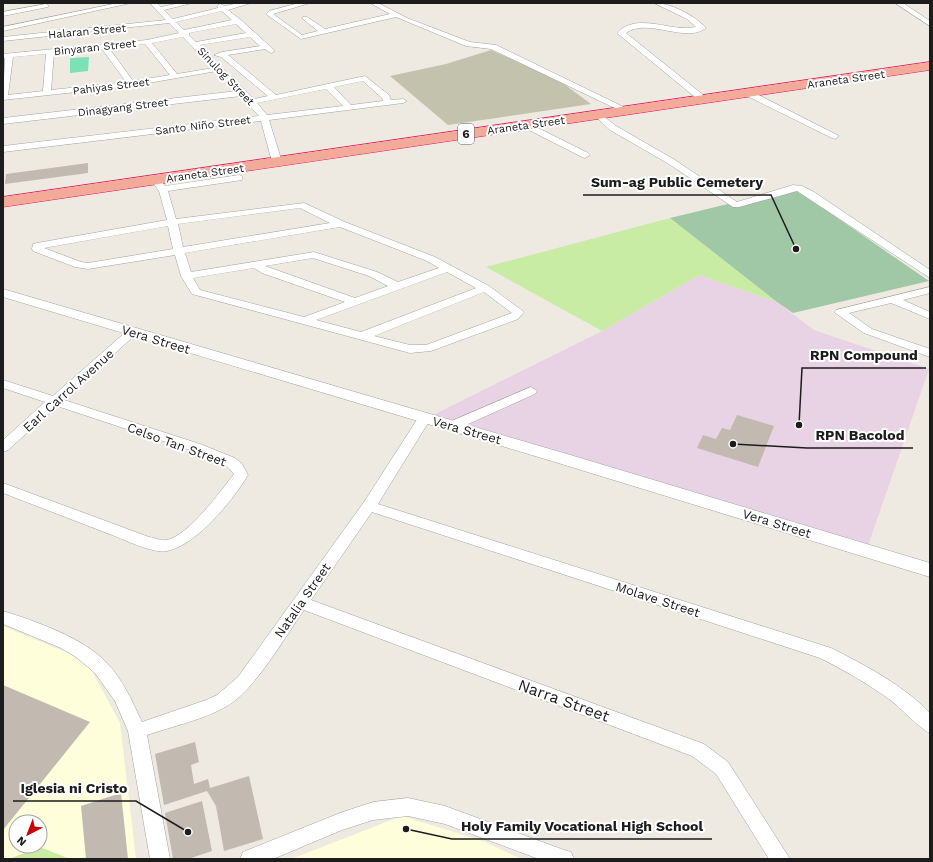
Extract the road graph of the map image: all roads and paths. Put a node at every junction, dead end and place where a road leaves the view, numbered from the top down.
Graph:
1 (128, 3) edge
2 (153, 3) edge
3 (189, 3) edge
4 (218, 3) edge
5 (248, 3) edge
6 (307, 3) edge
7 (373, 3) edge
8 (657, 3) edge
9 (898, 3) edge
10 (45, 5) edge
11 (161, 8) junction
12 (224, 10) junction
13 (3, 14) edge
14 (396, 14) junction
15 (56, 18) junction
16 (305, 18) dead end
17 (171, 21) junction
18 (239, 21) junction
19 (930, 24) edge
20 (3, 29) edge
21 (324, 32) junction
22 (185, 33) junction
23 (253, 34) junction
24 (3, 39) edge
25 (147, 42) junction
26 (196, 44) junction
27 (105, 47) junction
28 (50, 52) junction
29 (222, 54) junction
30 (6, 56) edge
31 (208, 58) junction
32 (930, 66) edge
33 (218, 69) junction
34 (176, 78) junction
35 (131, 84) junction
36 (329, 87) junction
37 (47, 93) junction
38 (243, 93) junction
39 (748, 93) junction
40 (3, 98) edge
41 (275, 98) junction
42 (704, 100) junction
43 (403, 101) dead end
44 (252, 102) junction
45 (387, 102) junction
46 (348, 106) junction
47 (628, 111) junction
48 (598, 115) junction
49 (264, 117) junction
50 (3, 121) edge
51 (526, 125) junction
52 (836, 136) dead end
53 (3, 149) edge
54 (585, 155) dead end
55 (277, 162) junction
56 (239, 178) dead end
57 (159, 184) junction
58 (3, 202) edge
59 (173, 222) junction
60 (341, 224) junction
61 (179, 252) junction
62 (256, 265) junction
63 (448, 268) junction
64 (930, 275) edge
65 (186, 276) junction
66 (397, 286) junction
67 (485, 288) junction
68 (930, 290) edge
69 (3, 293) edge
70 (894, 300) junction
71 (354, 301) junction
72 (930, 316) edge
73 (304, 321) junction
74 (132, 332) junction
75 (360, 337) junction
76 (930, 353) edge
77 (3, 384) edge
78 (531, 391) dead end
79 (55, 402) junction
80 (425, 418) junction
81 (452, 426) junction
82 (3, 447) edge
83 (3, 488) edge
84 (369, 506) junction
85 (930, 570) edge
86 (301, 603) junction
87 (3, 617) edge
88 (930, 725) edge
89 (137, 731) junction
90 (160, 859) edge
91 (250, 859) edge
92 (564, 859) edge
93 (780, 859) edge

1 - 15 street
2 - 11 street, Sinulog Street
3 - 11 street
4 - 12 street
5 - 12 street, Halaran Street
6 - 21 street
7 - 14 street
8 - 42 street
9 - 19 street
10 - 13 street
10 - 15 street
11 - 17 street, Sinulog Street
12 - 17 street, Halaran Street
12 - 18 street
14 - 21 street
14 - 47 street
15 - 20 street
16 - 21 street
17 - 22 street, Sinulog Street
17 - 24 street, Halaran Street
18 - 22 street, Binyaran Street
18 - 23 street
22 - 25 street, Binyaran Street
22 - 26 street, Sinulog Street
23 - 26 street
23 - 29 street
25 - 27 street, Binyaran Street
25 - 34 street
26 - 31 street, Sinulog Street
27 - 28 street, Binyaran Street
27 - 35 street
28 - 30 street, Binyaran Street
28 - 37 street
29 - 31 street
29 - 41 street
30 - 40 street
31 - 33 street, Sinulog Street
32 - 39 highway, Araneta Street / 6
33 - 34 street, Pahiyas Street
33 - 38 street, Sinulog Street
34 - 35 street, Pahiyas Street
35 - 37 street, Pahiyas Street
36 - 41 street
36 - 45 street
36 - 46 street
37 - 40 street, Pahiyas Street
38 - 44 street, Sinulog Street
38 - 50 street, Dinagyang Street
39 - 42 highway, Araneta Street / 6
39 - 52 street
41 - 44 street
42 - 47 highway, Araneta Street / 6
43 - 45 street, Santo Niño Street
44 - 49 street, Sinulog Street
45 - 46 street, Santo Niño Street
46 - 49 street, Santo Niño Street
47 - 48 highway, Araneta Street / 6
48 - 51 highway, Araneta Street / 6
48 - 64 street
49 - 53 street, Santo Niño Street
49 - 55 street, Sinulog Street
51 - 54 street
51 - 55 highway, Araneta Street / 6
55 - 57 highway, Araneta Street / 6
56 - 57 street
57 - 58 highway, Araneta Street / 6
57 - 59 street
59 - 60 street
59 - 61 street
59 - 61 street
60 - 61 street
60 - 63 street
61 - 65 street
62 - 65 street
62 - 66 street
62 - 71 street
63 - 66 street
63 - 67 street
65 - 73 street
66 - 71 street
67 - 75 street
67 - 75 street
68 - 70 street
69 - 74 street, Vera Street
70 - 72 street
70 - 76 street
71 - 73 street
73 - 75 street
74 - 79 street, Earl Carrol Avenue
74 - 80 street, Vera Street
77 - 79 street, Celso Tan Street
78 - 81 street
79 - 82 street, Earl Carrol Avenue
79 - 83 street, Celso Tan Street
80 - 81 street, Vera Street
80 - 84 street, Natalia Street
81 - 85 street, Vera Street
84 - 86 street, Natalia Street
84 - 88 street, Molave Street
86 - 89 street, Natalia Street
86 - 93 street, Narra Street
87 - 89 street
89 - 90 street
91 - 92 street

